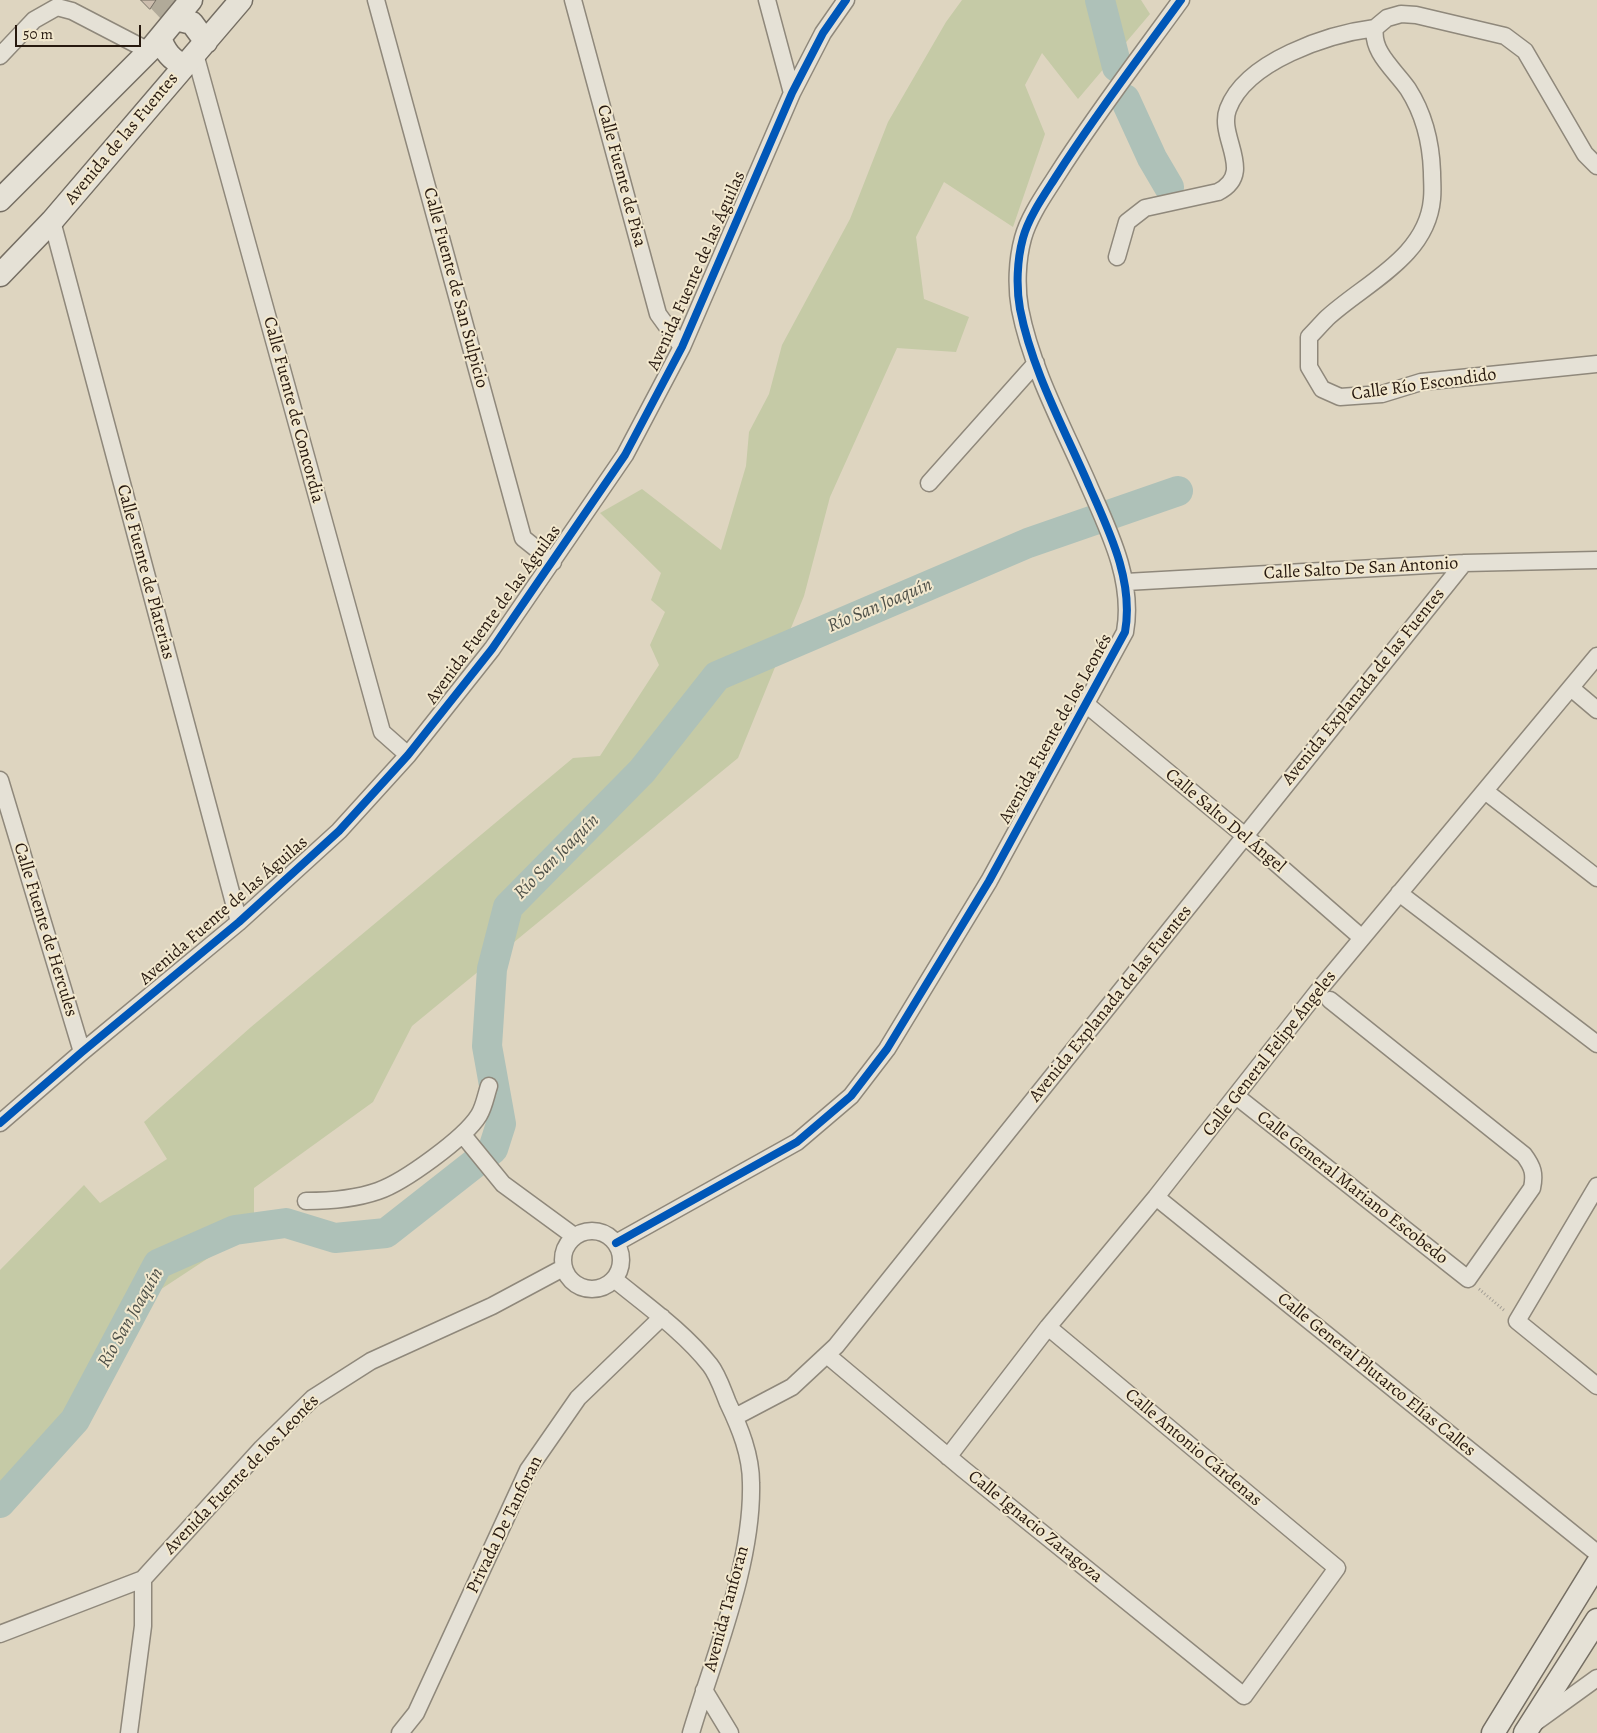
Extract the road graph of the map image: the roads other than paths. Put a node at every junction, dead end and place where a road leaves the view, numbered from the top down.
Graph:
1 (191, 0) edge
2 (241, 0) edge
3 (376, 0) edge
4 (574, 0) edge
5 (767, 0) edge
6 (846, 0) edge
7 (1181, 0) edge
8 (176, 19) junction
9 (1375, 28) junction
10 (155, 44) junction
11 (195, 54) junction
12 (0, 56) edge
13 (792, 93) junction
14 (1597, 166) edge
15 (0, 200) edge
16 (52, 221) junction
17 (1117, 257) dead end
18 (0, 275) edge
19 (682, 347) junction
20 (1036, 363) junction
21 (1597, 364) edge
22 (929, 483) dead end
23 (1597, 560) edge
24 (553, 562) junction
25 (1464, 563) junction
26 (1126, 582) junction
27 (1597, 656) edge
28 (1571, 688) junction
29 (1087, 705) junction
30 (1597, 710) edge
31 (408, 755) junction
32 (0, 780) edge
33 (1485, 791) junction
34 (1245, 836) junction
35 (1597, 878) edge
36 (1399, 893) junction
37 (239, 922) junction
38 (1362, 938) junction
39 (1330, 1000) dead end
40 (1597, 1044) edge
41 (82, 1052) junction
42 (488, 1086) dead end
43 (1236, 1096) junction
44 (0, 1124) edge
45 (463, 1135) junction
46 (1597, 1186) edge
47 (1156, 1197) junction
48 (306, 1200) dead end
49 (1592, 1205) edge
50 (574, 1236) junction
51 (616, 1243) junction
52 (563, 1268) junction
53 (614, 1279) junction
54 (662, 1317) junction
55 (1048, 1327) junction
56 (827, 1355) junction
57 (1597, 1386) edge
58 (735, 1418) junction
59 (948, 1457) junction
60 (1597, 1553) edge
61 (1597, 1564) edge
62 (143, 1579) junction
63 (1597, 1620) edge
64 (0, 1634) edge
65 (1597, 1678) edge
66 (704, 1690) junction
67 (1244, 1696) joint
68 (1528, 1729) edge
69 (129, 1733) edge
70 (400, 1733) edge
71 (691, 1733) edge
72 (730, 1733) edge
73 (1493, 1733) edge

1 - 8 main road, Avenida de las Fuentes
2 - 11 main road, Avenida de las Fuentes
3 - 24 street, Calle Fuente de San Sulpicio
4 - 19 street, Calle Fuente de Pisa
5 - 13 street
6 - 13 street, Avenida Fuente de las Águilas
7 - 20 street, Avenida Fuente de los Leonés
8 - 10 main road, Avenida de las Fuentes
8 - 11 main road
9 - 14 street
9 - 17 street
9 - 21 street, Calle Río Escondido
10 - 11 main road
10 - 12 street
10 - 15 main road, Avenida de las Fuentes
11 - 16 main road, Avenida de las Fuentes
11 - 31 street, Calle Fuente de Concordia
13 - 19 street, Avenida Fuente de las Águilas
16 - 18 main road, Avenida de las Fuentes
16 - 37 street, Calle Fuente de Platerias
19 - 24 street, Avenida Fuente de las Águilas
20 - 22 street
20 - 26 street, Avenida Fuente de los Leonés
23 - 25 street, Calle Salto De San Antonio
24 - 31 street, Avenida Fuente de las Águilas
25 - 26 street, Calle Salto De San Antonio
25 - 34 street, Avenida Explanada de las Fuentes
26 - 29 street, Avenida Fuente de los Leonés
27 - 28 street, Calle General Felipe Ángeles
28 - 30 street
28 - 33 street, Calle General Felipe Ángeles
29 - 34 street, Calle Salto Del Ángel
29 - 51 street, Avenida Fuente de los Leonés
31 - 37 street, Avenida Fuente de las Águilas
32 - 41 street, Calle Fuente de Hercules
33 - 35 street
33 - 36 street, Calle General Felipe Ángeles
34 - 38 street, Calle Salto Del Ángel
34 - 56 street, Avenida Explanada de las Fuentes
36 - 38 street, Calle General Felipe Ángeles
36 - 40 street
37 - 41 street, Avenida Fuente de las Águilas
38 - 43 street, Calle General Felipe Ángeles
39 - 43 street, Calle General Mariano Escobedo
41 - 44 street, Avenida Fuente de las Águilas
42 - 45 street
43 - 47 street, Calle General Felipe Ángeles
45 - 48 street
45 - 50 street
46 - 49 street
47 - 55 street, Calle General Felipe Ángeles
47 - 60 street, Calle General Plutarco Elías Calles
49 - 57 street
50 - 51 street
50 - 52 street
51 - 53 street
52 - 53 street
52 - 62 street, Avenida Fuente de los Leonés
53 - 54 street, Avenida Tanforan
54 - 58 street, Avenida Tanforan
54 - 70 street, Privada De Tanforan
55 - 59 street, Calle General Felipe Ángeles
55 - 67 street, Calle Antonio Cárdenas
56 - 58 street, Avenida Explanada de las Fuentes
56 - 59 street, Calle Ignacio Zaragoza
58 - 66 street, Avenida Tanforan
59 - 67 street, Calle Ignacio Zaragoza
61 - 73 main road
62 - 64 street, Avenida Fuente de los Leonés
62 - 69 street
63 - 68 main road
65 - 68 street
66 - 71 street, Avenida Tanforan
66 - 72 street, Avenida Tanforan

